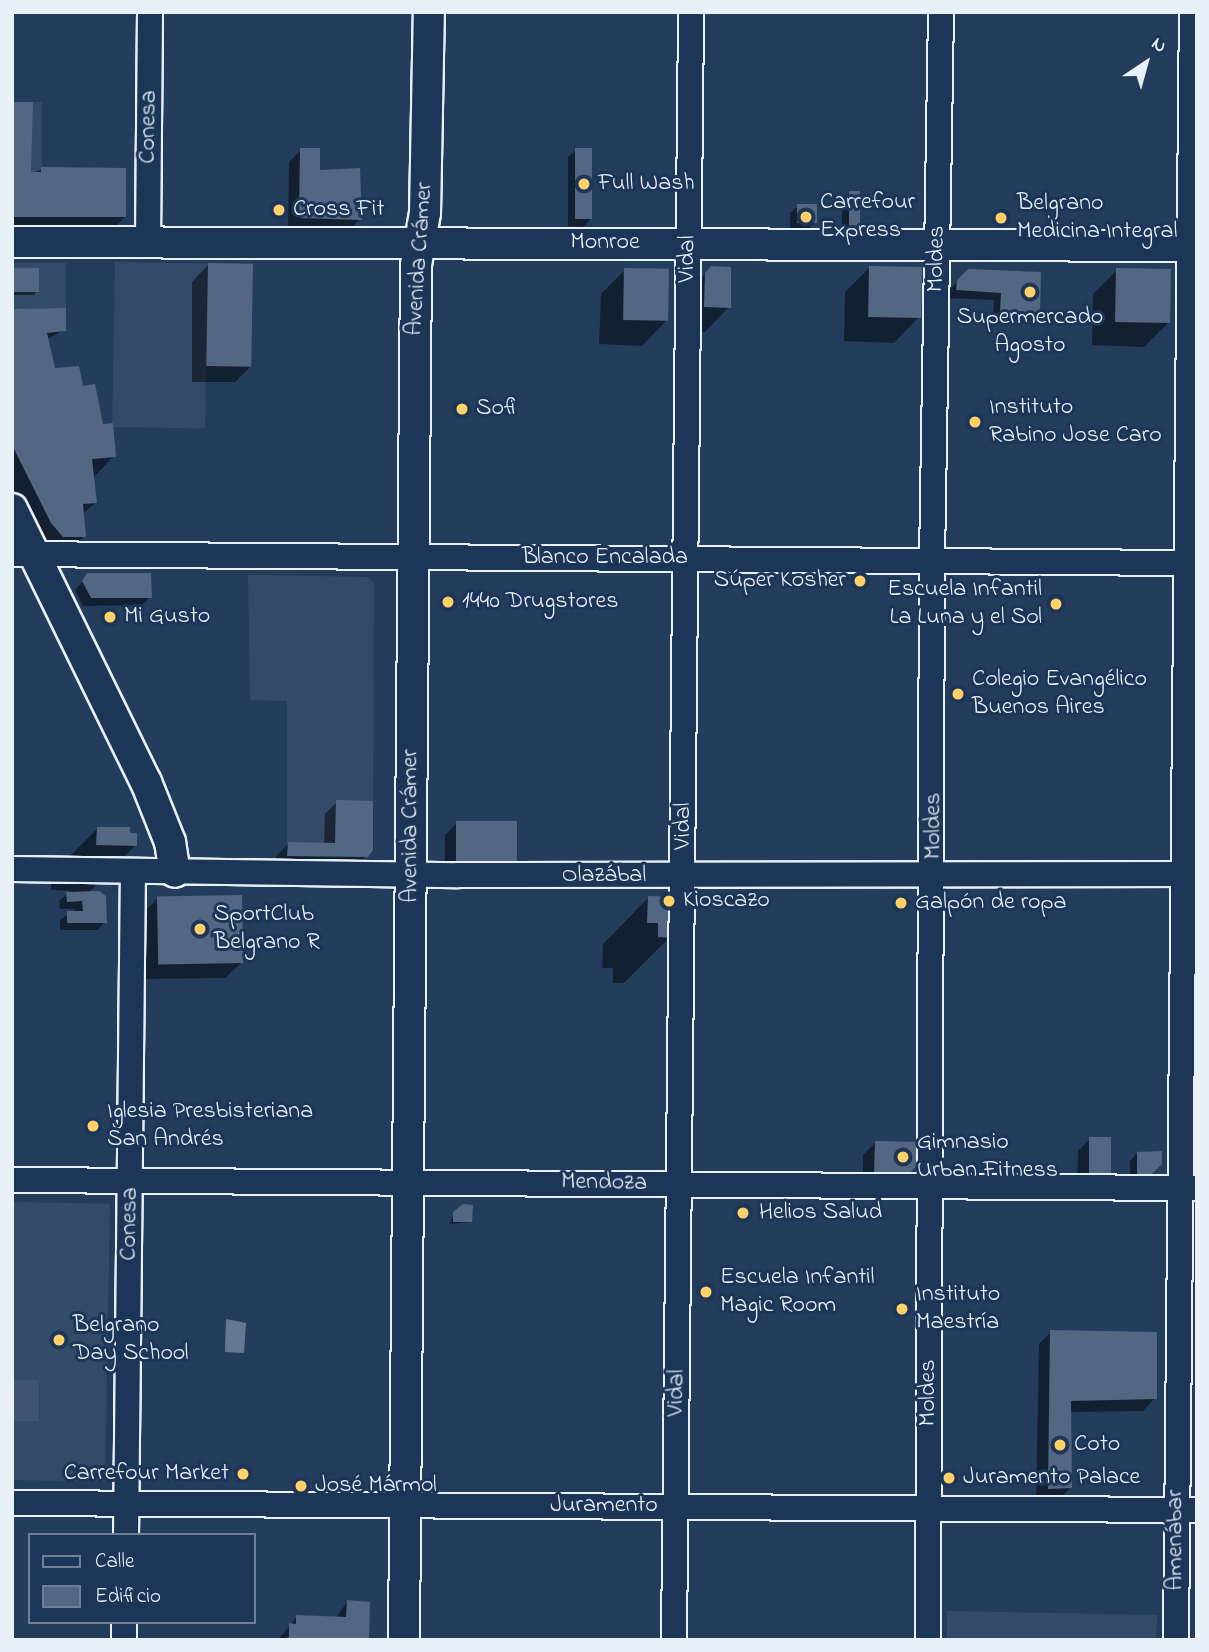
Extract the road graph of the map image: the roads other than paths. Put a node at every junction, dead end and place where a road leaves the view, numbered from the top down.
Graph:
1 (150, 12) edge
2 (429, 12) edge
3 (691, 12) edge
4 (941, 12) edge
5 (1192, 12) edge
6 (420, 241) junction
7 (12, 242) edge
8 (148, 242) junction
9 (688, 243) junction
10 (937, 244) junction
11 (1192, 246) edge
12 (12, 509) edge
13 (25, 554) edge
14 (412, 558) junction
15 (684, 558) junction
16 (932, 560) junction
17 (1191, 563) edge
18 (12, 869) edge
19 (133, 872) junction
20 (175, 872) junction
21 (1190, 874) edge
22 (411, 875) junction
23 (684, 876) junction
24 (934, 877) junction
25 (12, 1180) edge
26 (406, 1181) junction
27 (131, 1182) junction
28 (679, 1184) junction
29 (930, 1186) junction
30 (1188, 1188) edge
31 (12, 1503) edge
32 (127, 1503) junction
33 (405, 1506) junction
34 (675, 1506) junction
35 (928, 1508) junction
36 (1186, 1510) edge
37 (126, 1533) edge
38 (404, 1640) edge
39 (674, 1640) edge
40 (928, 1640) edge
41 (1176, 1640) edge

1 - 8 street, Conesa
2 - 6 main road, Avenida Crámer
3 - 9 street, Vidal
4 - 10 street, Moldes
5 - 11 street, Amenábar
6 - 8 main road, Monroe
6 - 9 main road, Monroe
6 - 14 main road, Avenida Crámer
7 - 8 main road, Monroe
9 - 10 main road, Monroe
9 - 15 street, Vidal
10 - 11 main road, Monroe
10 - 16 street, Moldes
11 - 17 street, Amenábar
12 - 13 main road
13 - 14 street, Blanco Encalada
13 - 20 main road
14 - 15 street, Blanco Encalada
14 - 22 main road, Avenida Crámer
15 - 16 street, Blanco Encalada
15 - 23 street, Vidal
16 - 17 street, Blanco Encalada
16 - 24 street, Moldes
17 - 21 street, Amenábar
18 - 19 street, Olazábal
19 - 20 street, Olazábal
19 - 27 street, Conesa
20 - 22 street, Olazábal
21 - 24 street, Olazábal
21 - 30 street, Amenábar
22 - 23 street, Olazábal
22 - 26 main road, Avenida Crámer
23 - 24 street, Olazábal
23 - 28 street, Vidal
24 - 29 street, Moldes
25 - 27 street, Mendoza
26 - 27 street, Mendoza
26 - 28 street, Mendoza
26 - 33 main road, Avenida Crámer
27 - 32 street, Conesa
28 - 29 street, Mendoza
28 - 34 street, Vidal
29 - 30 street, Mendoza
29 - 35 street, Moldes
30 - 36 street, Amenábar
31 - 32 street, Juramento
32 - 33 street, Juramento
32 - 37 street, Conesa
33 - 34 street, Juramento
33 - 38 main road, Avenida Crámer
34 - 35 street, Juramento
34 - 39 street, Vidal
35 - 36 street, Juramento
35 - 40 street, Moldes
36 - 41 street, Amenábar

